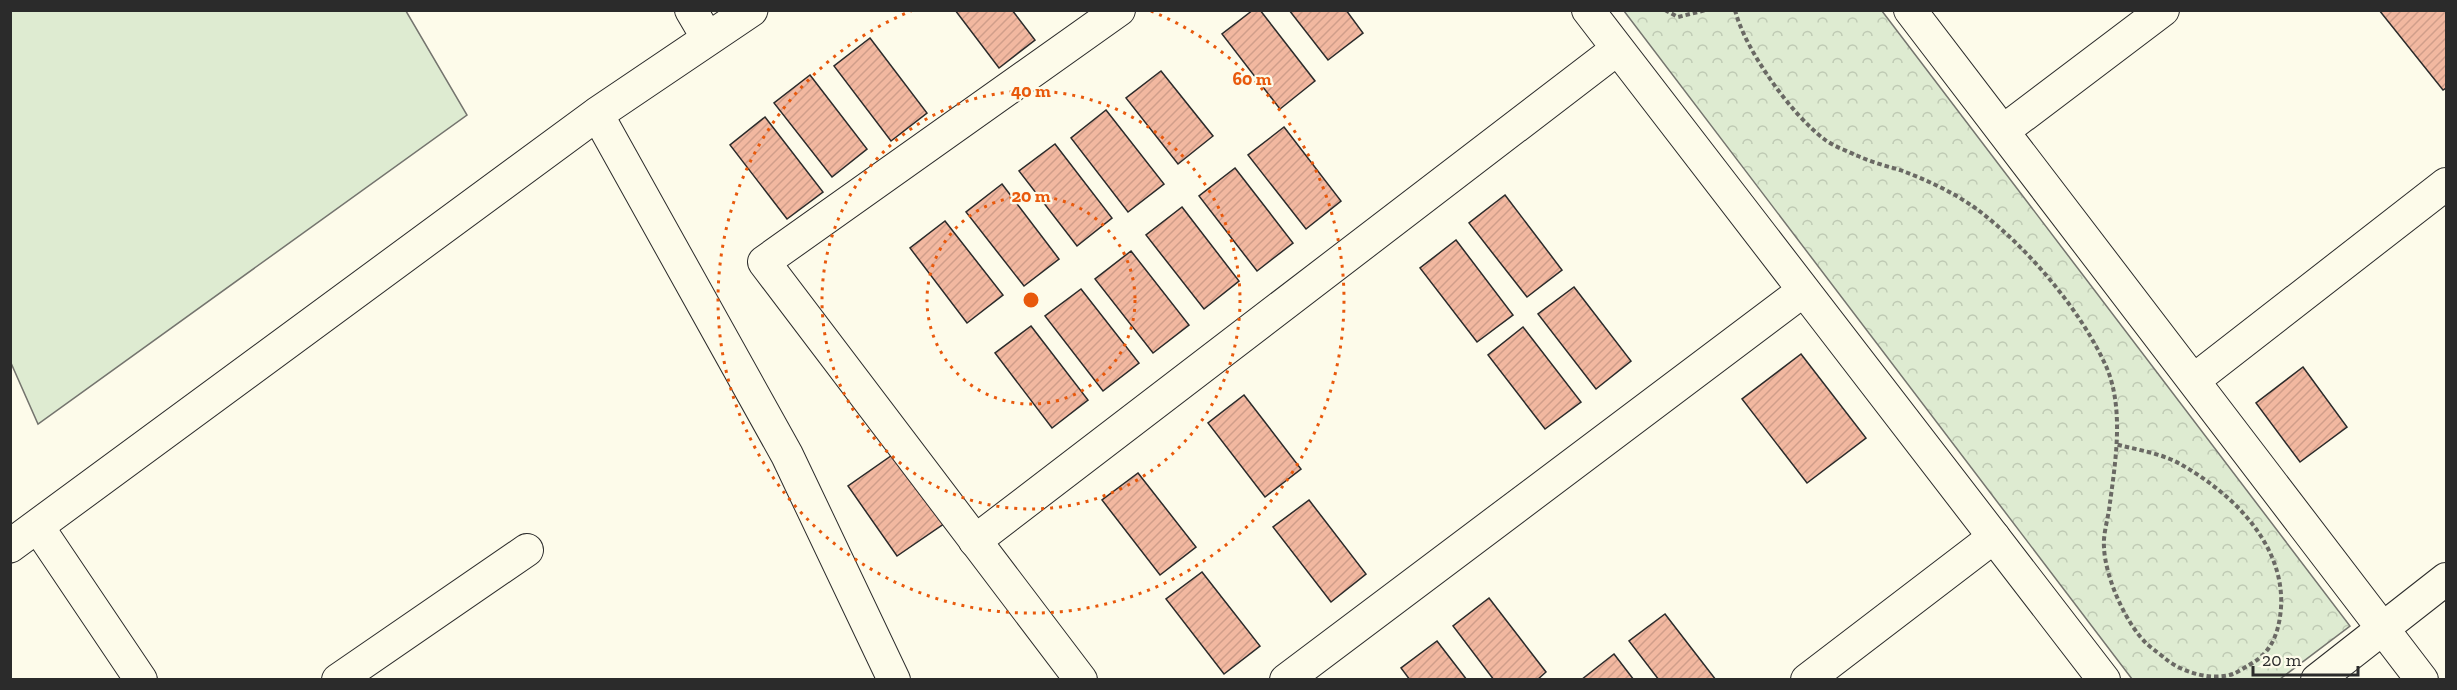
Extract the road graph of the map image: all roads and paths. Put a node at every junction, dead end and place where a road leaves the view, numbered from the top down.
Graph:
1 (691, 10) edge
2 (751, 10) edge
3 (1119, 10) edge
4 (1588, 10) edge
5 (1665, 10) edge
6 (1706, 10) edge
7 (1735, 10) edge
8 (1911, 10) edge
9 (2163, 10) edge
10 (708, 39) junction
11 (1616, 50) junction
12 (597, 114) junction
13 (2003, 131) junction
14 (2446, 184) edge
15 (1803, 291) junction
16 (2194, 380) junction
17 (2115, 444) junction
18 (38, 527) junction
19 (1994, 537) junction
20 (975, 540) junction
21 (10, 546) edge
22 (527, 550) dead end
23 (2446, 579) edge
24 (2383, 628) junction
25 (141, 680) edge
26 (338, 680) edge
27 (894, 680) edge
28 (1081, 680) edge
29 (1286, 680) edge
30 (1807, 680) edge
31 (2104, 680) edge
32 (2317, 680) edge
33 (2422, 680) edge

1 - 10 street
2 - 10 main road
3 - 20 street
4 - 11 street
5 - 6 path
7 - 17 path
8 - 13 street
9 - 13 street
10 - 12 main road
11 - 15 street
11 - 20 street
12 - 18 main road
12 - 27 street
13 - 16 street
14 - 16 street
15 - 19 street
15 - 29 street
16 - 24 street
17 - 17 path
18 - 21 main road
18 - 25 street
19 - 30 street
19 - 31 street
20 - 28 street
22 - 26 street
23 - 24 street
24 - 32 street
24 - 33 street

